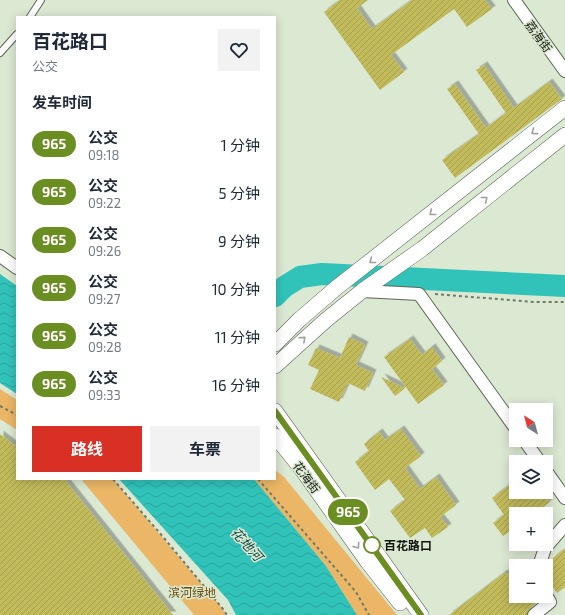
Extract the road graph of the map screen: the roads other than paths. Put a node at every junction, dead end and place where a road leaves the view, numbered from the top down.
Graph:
1 (41, 0) edge
2 (514, 0) edge
3 (31, 16) edge
4 (16, 35) edge
5 (0, 53) edge
6 (565, 71) edge
7 (565, 108) edge
8 (565, 134) edge
9 (0, 256) edge
10 (16, 267) edge
11 (362, 291) junction
12 (276, 343) edge
13 (276, 365) edge
14 (276, 412) edge
15 (509, 419) edge
16 (276, 437) edge
17 (553, 481) edge
18 (565, 498) edge
19 (565, 525) edge
20 (541, 559) edge
21 (549, 603) edge
22 (408, 615) edge
23 (421, 615) edge
24 (534, 615) edge

1 - 3 lane
2 - 6 street, 荔海街
4 - 5 lane
7 -> 12 street
11 -> 8 street
9 - 10 street
13 -> 11 street
11 - 15 street
14 - 23 street, 花海街
16 -> 22 street, 花海街
17 - 18 street
19 - 20 street
21 - 24 street

